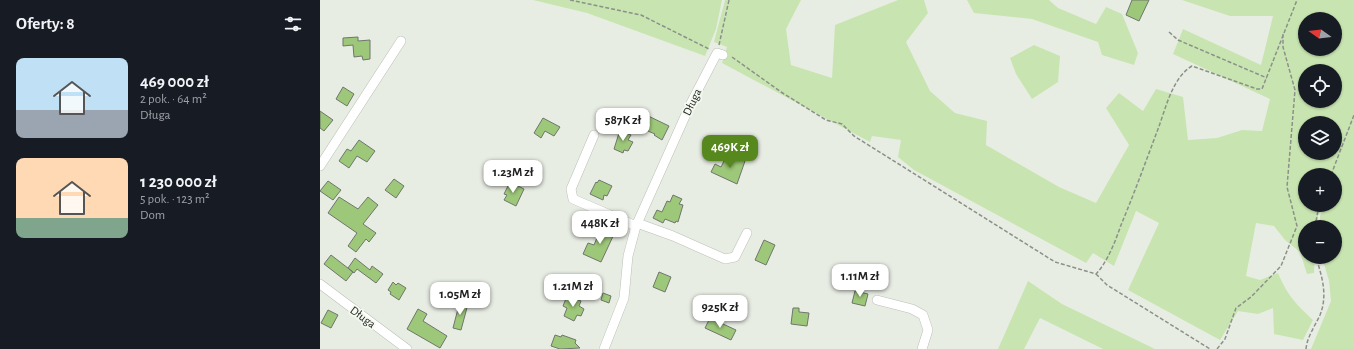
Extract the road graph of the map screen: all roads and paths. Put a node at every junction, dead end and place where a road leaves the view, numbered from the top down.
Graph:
1 (570, 0) edge
2 (729, 0) edge
3 (1296, 0) edge
4 (1169, 32) dead end
5 (1283, 32) junction
6 (401, 41) dead end
7 (720, 54) junction
8 (1267, 78) junction
9 (1354, 115) edge
10 (594, 135) dead end
11 (320, 166) edge
12 (1334, 168) edge
13 (636, 225) junction
14 (747, 233) dead end
15 (1318, 264) edge
16 (1096, 274) junction
17 (320, 284) edge
18 (877, 300) dead end
19 (404, 348) edge
20 (604, 349) edge
21 (922, 349) edge
22 (1210, 349) edge
23 (1217, 349) edge
24 (1306, 349) edge

1 - 7 path
2 - 7 path
3 - 5 path
4 - 8 path
5 - 8 path
5 - 23 path
6 - 11 street
7 - 13 street, Długa
7 - 16 path
8 - 16 path
9 - 12 path
10 - 13 street
13 - 14 street
13 - 20 street, Długa
15 - 24 path
16 - 22 path
17 - 19 street, Długa
18 - 21 street

